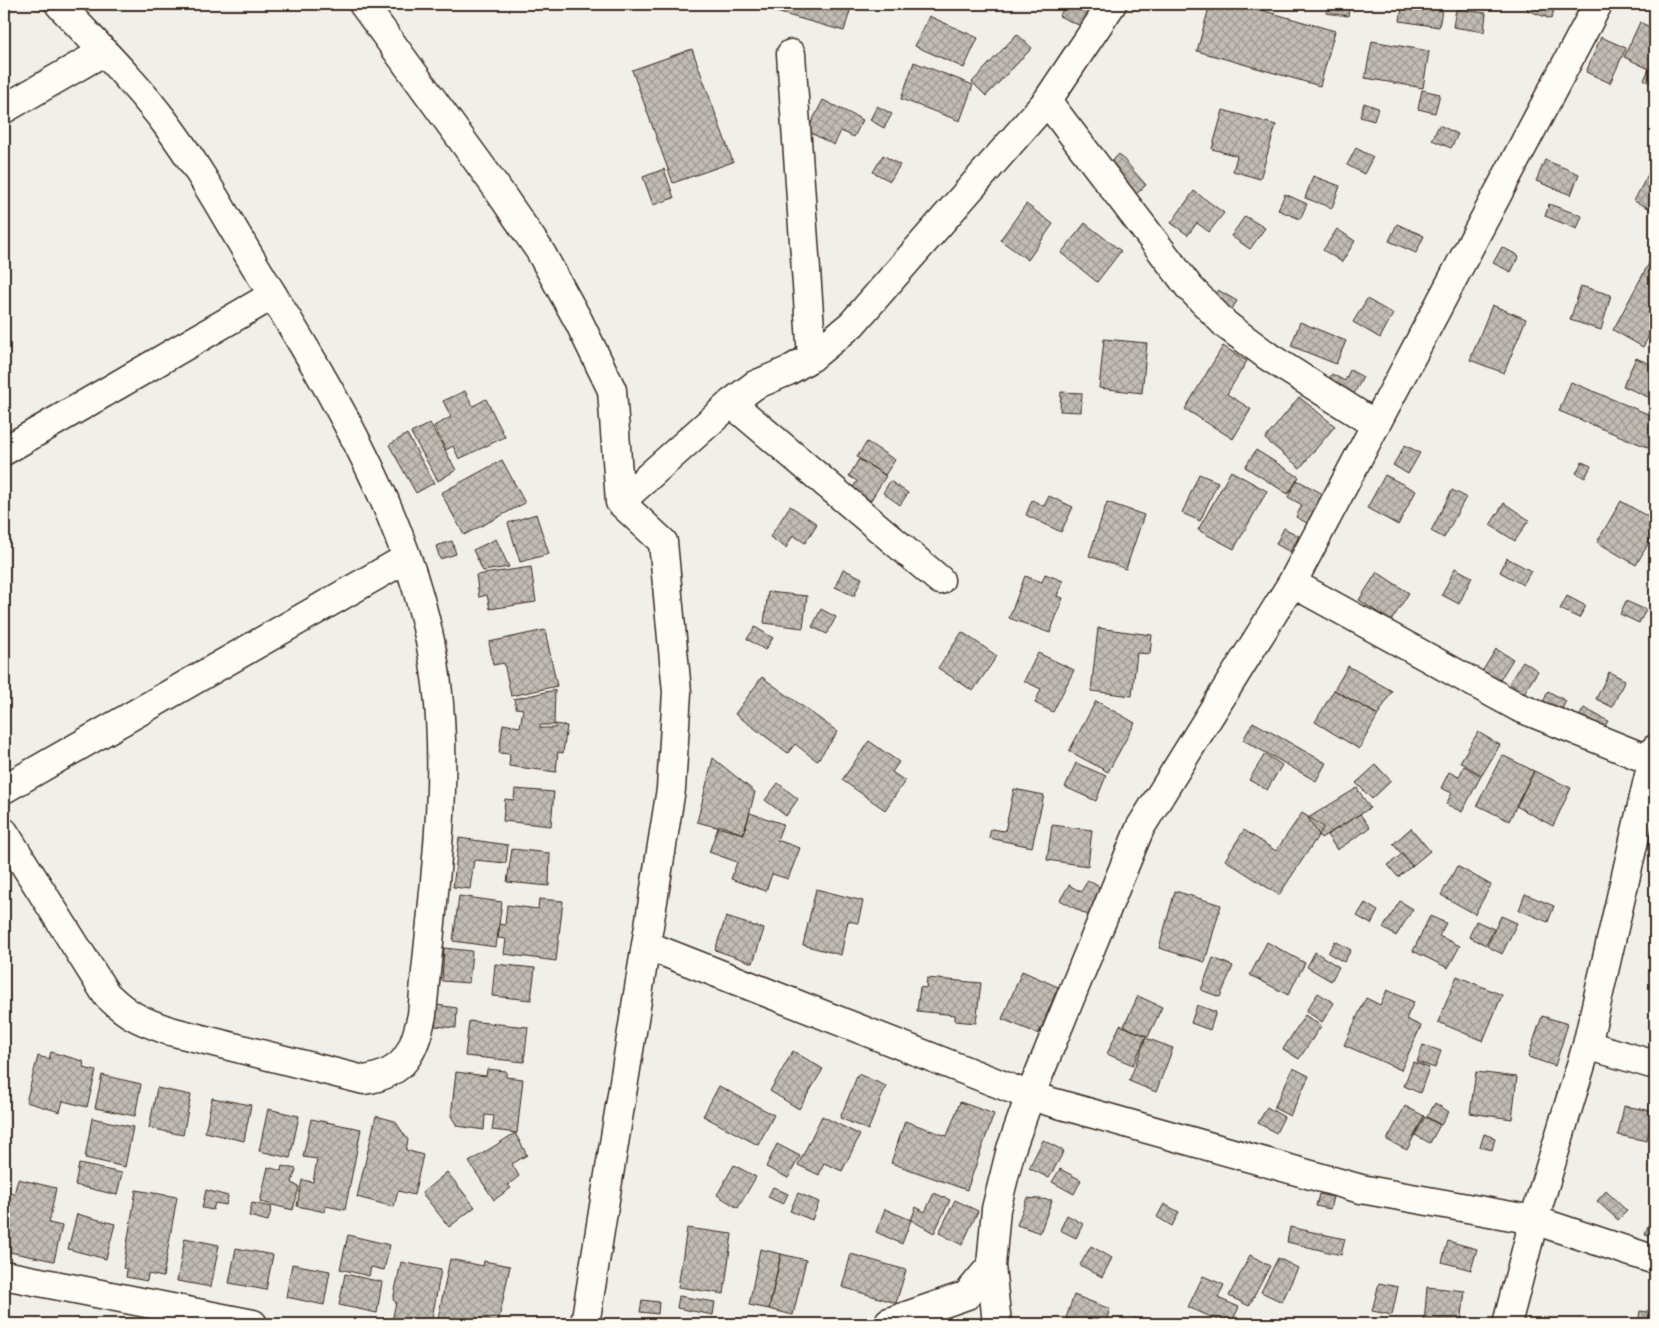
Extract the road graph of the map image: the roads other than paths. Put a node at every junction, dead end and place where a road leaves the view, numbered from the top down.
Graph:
1 (59, 4) edge
2 (363, 4) edge
3 (1112, 4) edge
4 (1598, 4) edge
5 (103, 52) junction
6 (791, 54) dead end
7 (1047, 101) junction
8 (4, 109) edge
9 (274, 296) junction
10 (812, 358) junction
11 (731, 403) junction
12 (1376, 425) junction
13 (4, 451) edge
14 (620, 502) junction
15 (407, 558) junction
16 (940, 580) dead end
17 (1292, 583) junction
18 (1653, 755) edge
19 (4, 788) edge
20 (4, 832) edge
21 (646, 945) junction
22 (1587, 1045) junction
23 (1655, 1065) edge
24 (1030, 1096) junction
25 (1534, 1220) junction
26 (1655, 1260) edge
27 (991, 1266) junction
28 (4, 1275) edge
29 (889, 1322) dead end
30 (252, 1324) edge
31 (585, 1324) edge
32 (997, 1324) edge
33 (1507, 1324) edge

1 - 5 street
2 - 14 street
3 - 7 street
4 - 12 street
5 - 8 street
5 - 9 street
6 - 10 street
7 - 10 street
7 - 12 street
9 - 13 street
9 - 15 street
10 - 11 street
11 - 14 street
11 - 16 street
12 - 17 street
14 - 21 street
15 - 19 street
15 - 20 street
17 - 18 street
17 - 24 street
18 - 22 street
21 - 24 street
21 - 31 street
22 - 23 street
22 - 25 street
24 - 25 street
24 - 27 street
25 - 26 street
25 - 33 street
27 - 29 street
27 - 32 street
28 - 30 street

